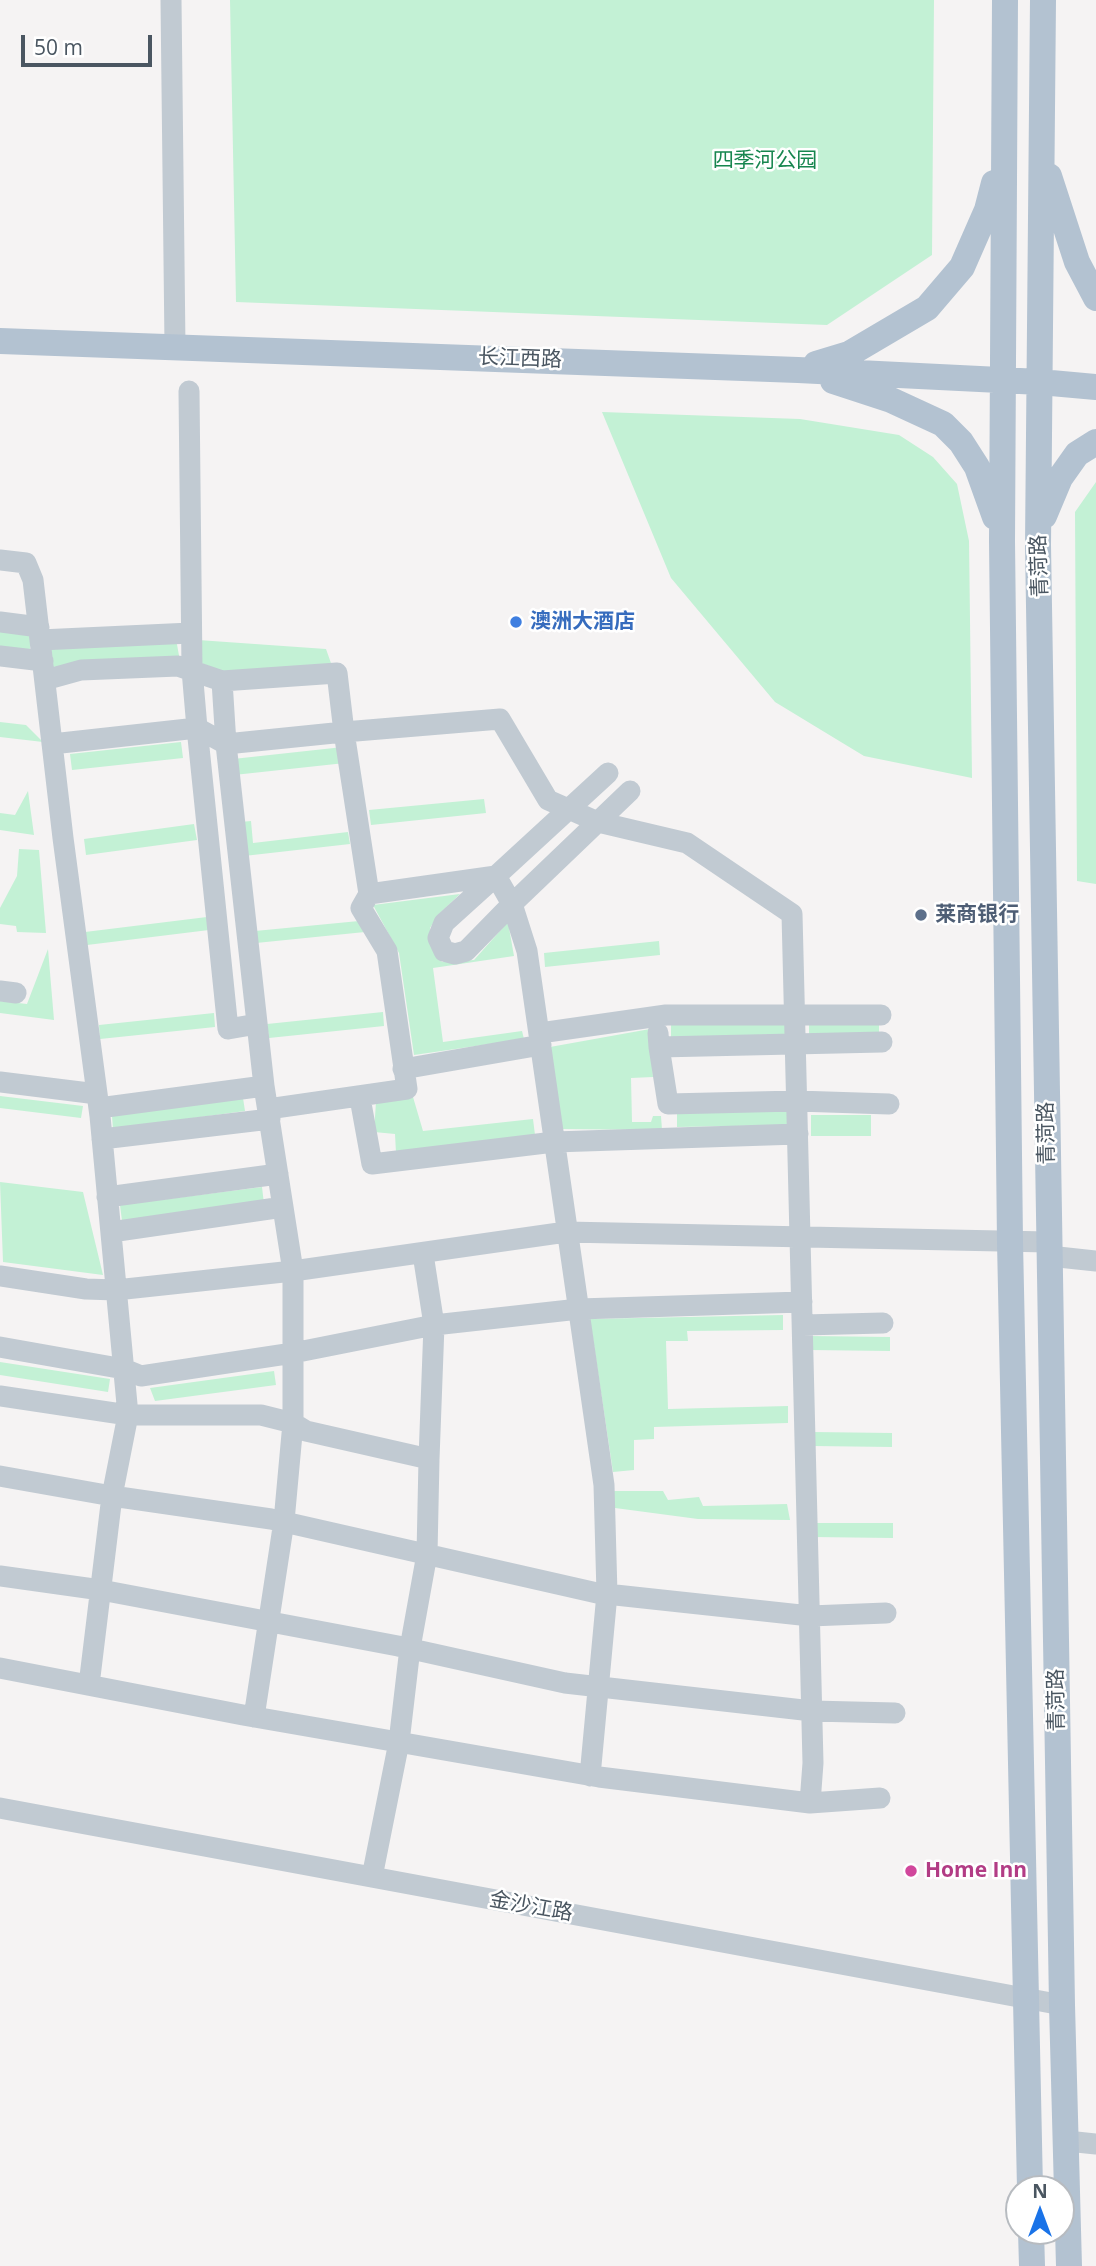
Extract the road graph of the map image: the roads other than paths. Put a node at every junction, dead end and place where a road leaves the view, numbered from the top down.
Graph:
1 (170, 0) edge
2 (1005, 0) edge
3 (1043, 0) edge
4 (1041, 132) junction
5 (1003, 133) junction
6 (1096, 298) edge
7 (0, 341) edge
8 (175, 346) junction
9 (798, 370) junction
10 (1002, 380) junction
11 (1040, 382) junction
12 (1096, 387) edge
13 (189, 391) dead end
14 (1096, 442) edge
15 (1002, 541) junction
16 (1038, 545) junction
17 (0, 559) edge
18 (0, 622) edge
19 (39, 633) junction
20 (191, 633) junction
21 (0, 656) edge
22 (43, 670) junction
23 (192, 670) junction
24 (222, 681) junction
25 (197, 728) junction
26 (344, 732) junction
27 (52, 744) junction
28 (226, 744) junction
29 (608, 773) dead end
30 (630, 792) dead end
31 (567, 808) junction
32 (597, 822) junction
33 (496, 876) junction
34 (369, 894) junction
35 (512, 904) junction
36 (794, 1013) junction
37 (881, 1015) dead end
38 (658, 1017) junction
39 (257, 1024) junction
40 (540, 1039) junction
41 (795, 1042) junction
42 (882, 1042) dead end
43 (659, 1047) junction
44 (403, 1069) junction
45 (0, 1082) edge
46 (264, 1086) junction
47 (360, 1098) junction
48 (98, 1101) junction
49 (797, 1101) junction
50 (668, 1104) junction
51 (889, 1104) dead end
52 (269, 1114) junction
53 (798, 1134) junction
54 (671, 1138) junction
55 (102, 1139) junction
56 (554, 1142) junction
57 (278, 1174) junction
58 (107, 1197) junction
59 (283, 1208) junction
60 (111, 1232) junction
61 (566, 1232) junction
62 (800, 1237) junction
63 (1010, 1241) junction
64 (1049, 1249) junction
65 (423, 1254) junction
66 (1096, 1261) edge
67 (293, 1271) junction
68 (0, 1276) edge
69 (116, 1290) junction
70 (802, 1302) junction
71 (579, 1309) junction
72 (883, 1323) dead end
73 (435, 1325) junction
74 (803, 1325) junction
75 (0, 1347) edge
76 (293, 1353) junction
77 (124, 1369) junction
78 (0, 1396) edge
79 (128, 1415) junction
80 (293, 1423) junction
81 (429, 1459) junction
82 (0, 1476) edge
83 (112, 1496) junction
84 (284, 1521) junction
85 (427, 1554) junction
86 (0, 1576) edge
87 (101, 1590) junction
88 (607, 1594) junction
89 (886, 1613) dead end
90 (810, 1616) junction
91 (268, 1623) junction
92 (410, 1648) junction
93 (0, 1668) edge
94 (89, 1685) junction
95 (598, 1687) junction
96 (812, 1711) junction
97 (895, 1713) dead end
98 (254, 1717) junction
99 (399, 1742) junction
100 (590, 1776) junction
101 (880, 1798) dead end
102 (810, 1803) junction
103 (0, 1808) edge
104 (372, 1877) junction
105 (1025, 1998) junction
106 (1062, 2005) junction
107 (1067, 2141) junction
108 (1096, 2144) edge
109 (1030, 2175) edge
110 (1031, 2245) edge
111 (1032, 2266) edge
112 (1069, 2266) edge

1 - 8 street
2 - 5 main road, 青菏路
3 - 4 main road, 青菏路
4 - 6 main road
4 - 11 main road, 青菏路
5 - 9 main road
5 - 10 main road, 青菏路
7 - 8 main road, 长江西路
8 - 9 main road, 长江西路
9 - 10 main road, 长江西路
9 - 15 main road
10 - 11 main road, 长江西路
10 - 15 main road, 青菏路
11 - 12 main road, 长江西路
11 - 16 main road, 青菏路
13 - 20 street
14 - 16 main road
15 - 63 main road, 青菏路
16 - 64 main road, 青菏路
17 - 19 street
18 - 19 street
19 - 20 street
19 - 22 street
20 - 23 street
21 - 22 street
22 - 23 street
22 - 27 street
23 - 24 street
23 - 25 street
24 - 26 street
24 - 28 street
25 - 27 street
25 - 28 street
25 - 39 street
26 - 28 street
26 - 31 street
26 - 34 street
27 - 48 street
28 - 39 street
29 - 31 street
30 - 32 street
31 - 32 street
31 - 33 street
32 - 35 street
32 - 36 street
33 - 34 street
33 - 35 street
33 - 35 street
34 - 44 street
35 - 40 street
36 - 37 street
36 - 38 street
36 - 41 street
38 - 40 street
38 - 43 street
39 - 46 street
40 - 44 street
40 - 56 street
41 - 42 street
41 - 43 street
41 - 49 street
43 - 50 street
44 - 47 street
45 - 48 street
46 - 48 street
46 - 52 street
47 - 52 street
47 - 56 street
48 - 55 street
49 - 50 street
49 - 51 street
49 - 53 street
50 - 54 street
52 - 55 street
52 - 57 street
53 - 54 street
53 - 62 street
54 - 56 street
55 - 58 street
56 - 61 street
57 - 58 street
57 - 59 street
58 - 60 street
59 - 60 street
59 - 67 street
60 - 69 street
61 - 62 street
61 - 65 street
61 - 71 street
62 - 63 street
62 - 70 street
63 - 64 street
63 - 105 main road, 青菏路
64 - 66 street
64 - 106 main road, 青菏路
65 - 67 street
65 - 73 street
67 - 69 street
67 - 76 street
68 - 69 street
69 - 77 street
70 - 71 street
70 - 74 street
71 - 73 street
71 - 88 street
72 - 74 street
73 - 76 street
73 - 81 street
74 - 90 street
75 - 77 street
76 - 77 street
76 - 80 street
77 - 79 street
78 - 79 street
79 - 80 street
79 - 83 street
80 - 81 street
80 - 84 street
81 - 85 street
82 - 83 street
83 - 84 street
83 - 87 street
84 - 85 street
84 - 91 street
85 - 88 street
85 - 92 street
86 - 87 street
87 - 91 street
87 - 94 street
88 - 90 street
88 - 95 street
89 - 90 street
90 - 96 street
91 - 92 street
91 - 98 street
92 - 95 street
92 - 99 street
93 - 94 street
94 - 98 street
95 - 96 street
95 - 100 street
96 - 97 street
96 - 102 street
98 - 99 street
99 - 100 street
99 - 104 street
100 - 102 street
101 - 102 street
103 - 104 street, 金沙江路
104 - 105 street, 金沙江路
105 - 106 street, 金沙江路
105 - 109 main road, 青菏路
106 - 107 main road, 青菏路
107 - 108 street
107 - 112 main road, 青菏路
110 - 111 main road

